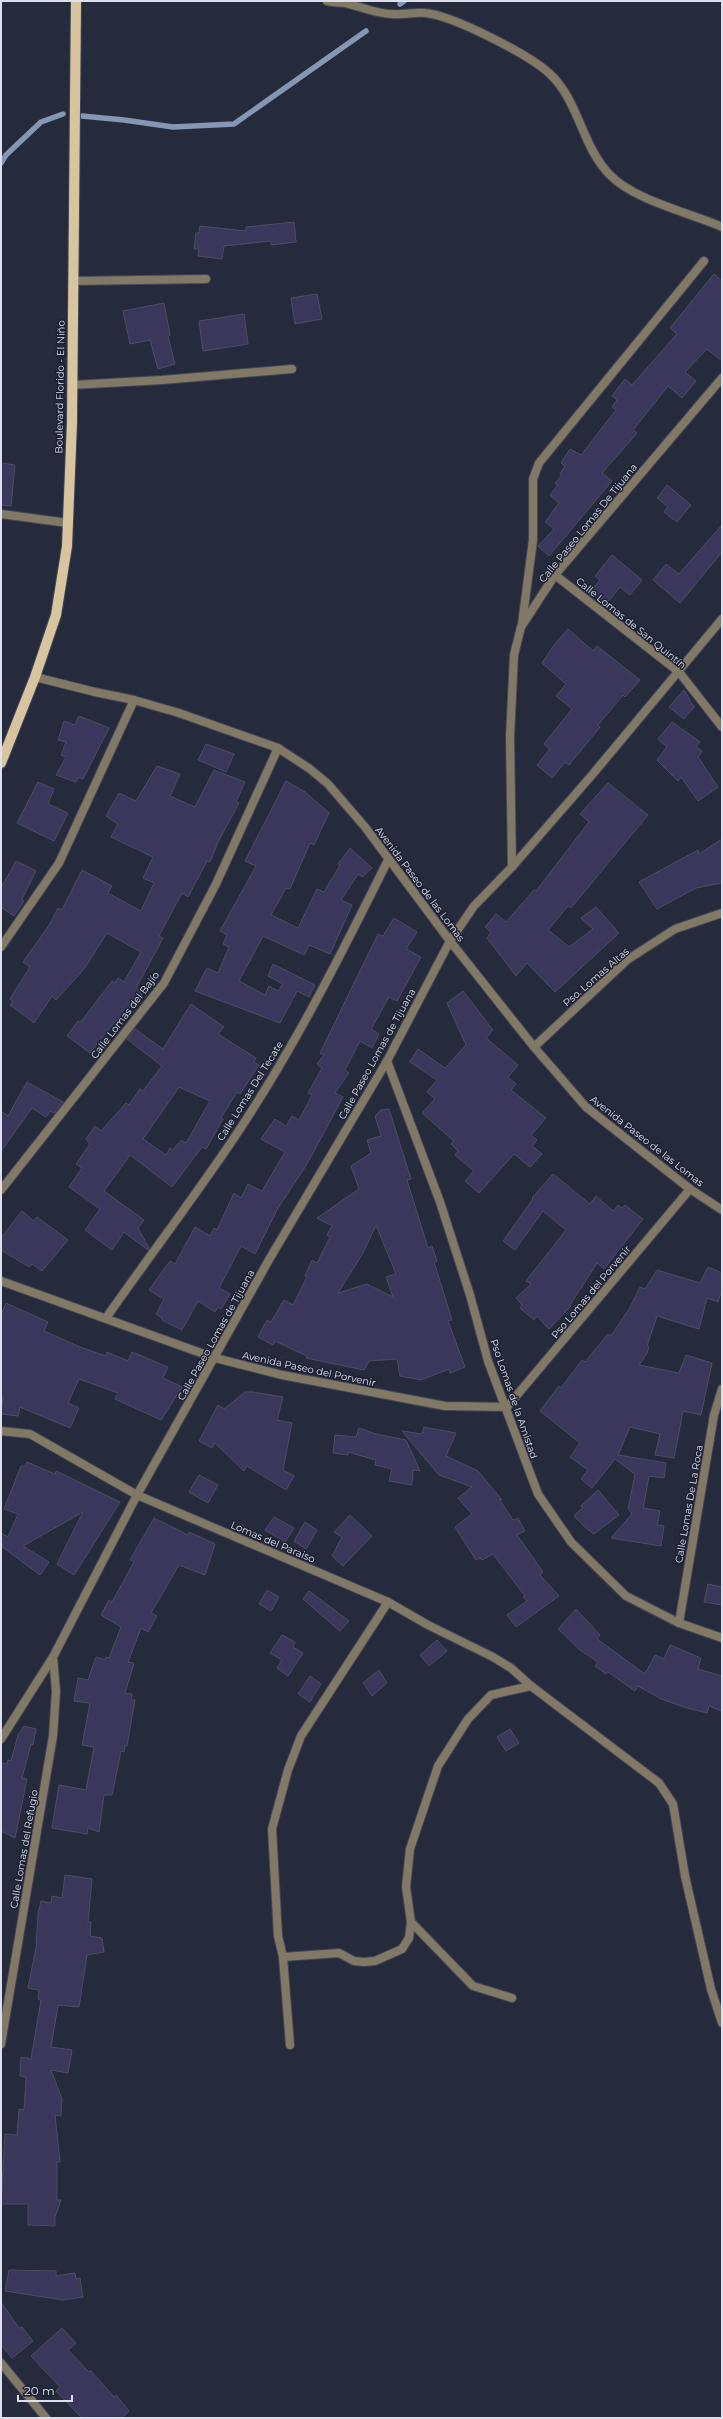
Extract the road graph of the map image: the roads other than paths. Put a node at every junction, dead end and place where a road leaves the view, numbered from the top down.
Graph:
1 (76, 1) edge
2 (327, 1) edge
3 (722, 227) edge
4 (704, 261) dead end
5 (206, 279) dead end
6 (73, 281) junction
7 (292, 369) dead end
8 (722, 378) edge
9 (72, 385) junction
10 (1, 514) edge
11 (68, 523) junction
12 (555, 575) junction
13 (722, 620) edge
14 (521, 627) junction
15 (679, 672) junction
16 (35, 677) junction
17 (134, 700) junction
18 (722, 727) edge
19 (278, 748) junction
20 (1, 763) edge
21 (388, 860) junction
22 (512, 867) junction
23 (722, 913) edge
24 (450, 941) junction
25 (1, 947) edge
26 (534, 1047) junction
27 (387, 1061) junction
28 (690, 1189) junction
29 (1, 1190) edge
30 (722, 1210) edge
31 (1, 1280) edge
32 (106, 1318) junction
33 (216, 1358) junction
34 (722, 1390) edge
35 (507, 1407) junction
36 (1, 1431) edge
37 (137, 1495) junction
38 (388, 1602) junction
39 (679, 1623) junction
40 (722, 1638) edge
41 (53, 1657) junction
42 (531, 1686) junction
43 (1, 1740) edge
44 (411, 1922) junction
45 (283, 1957) junction
46 (512, 1998) dead end
47 (722, 2023) edge
48 (1, 2044) edge
49 (290, 2045) dead end
50 (1, 2363) edge
51 (46, 2418) edge

1 - 6 main road, Boulevard Florido - El Niño
2 - 3 street
4 - 14 street
5 - 6 street
6 - 9 main road, Boulevard Florido - El Niño
7 - 9 street
8 - 12 street, Calle Paseo Lomas De Tijuana
9 - 11 main road, Boulevard Florido - El Niño
10 - 11 street
11 - 16 main road, Boulevard Florido - El Niño
12 - 14 street, Calle Paseo Lomas De Tijuana
12 - 15 street, Calle Lomas de San Quintín
13 - 15 street
14 - 22 street, Calle Paseo Lomas De Tijuana
15 - 18 street, Calle Lomas de San Quintín
15 - 22 street
16 - 17 street, Avenida Paseo de las Lomas
16 - 20 main road, Boulevard Florido - El Niño
17 - 19 street, Avenida Paseo de las Lomas
17 - 25 street
19 - 21 street, Avenida Paseo de las Lomas
19 - 29 street, Calle Lomas del Bajío
21 - 24 street, Avenida Paseo de las Lomas
21 - 32 street, Calle Lomas Del Tecate
22 - 24 street
23 - 26 street, Pso. Lomas Altas
24 - 26 street, Avenida Paseo de las Lomas
24 - 27 street, Calle Paseo Lomas de Tijuana
26 - 28 street, Avenida Paseo de las Lomas
27 - 33 street, Calle Paseo Lomas de Tijuana
27 - 35 street, Pso Lomas de la Amistad
28 - 30 street, Avenida Paseo de las Lomas
28 - 35 street, Pso Lomas del Porvenir
31 - 32 street, Avenida Paseo del Porvenir
32 - 33 street, Avenida Paseo del Porvenir
33 - 35 street, Avenida Paseo del Porvenir
33 - 37 street, Calle Paseo Lomas de Tijuana
34 - 39 street, Calle Lomas De La Roca
35 - 39 street, Pso Lomas de la Amistad
36 - 37 street, Lomas del Paraiso
37 - 38 street, Lomas del Paraiso
37 - 41 street, Calle Paseo Lomas de Tijuana
38 - 42 street, Lomas del Paraiso
38 - 45 street
39 - 40 street, Pso Lomas de la Amistad
41 - 43 street, Calle Paseo Lomas de Tijuana
41 - 48 street, Calle Lomas del Refugio
42 - 44 street
42 - 47 street, Lomas del Paraiso
44 - 45 street
44 - 46 street
45 - 49 street
50 - 51 street

